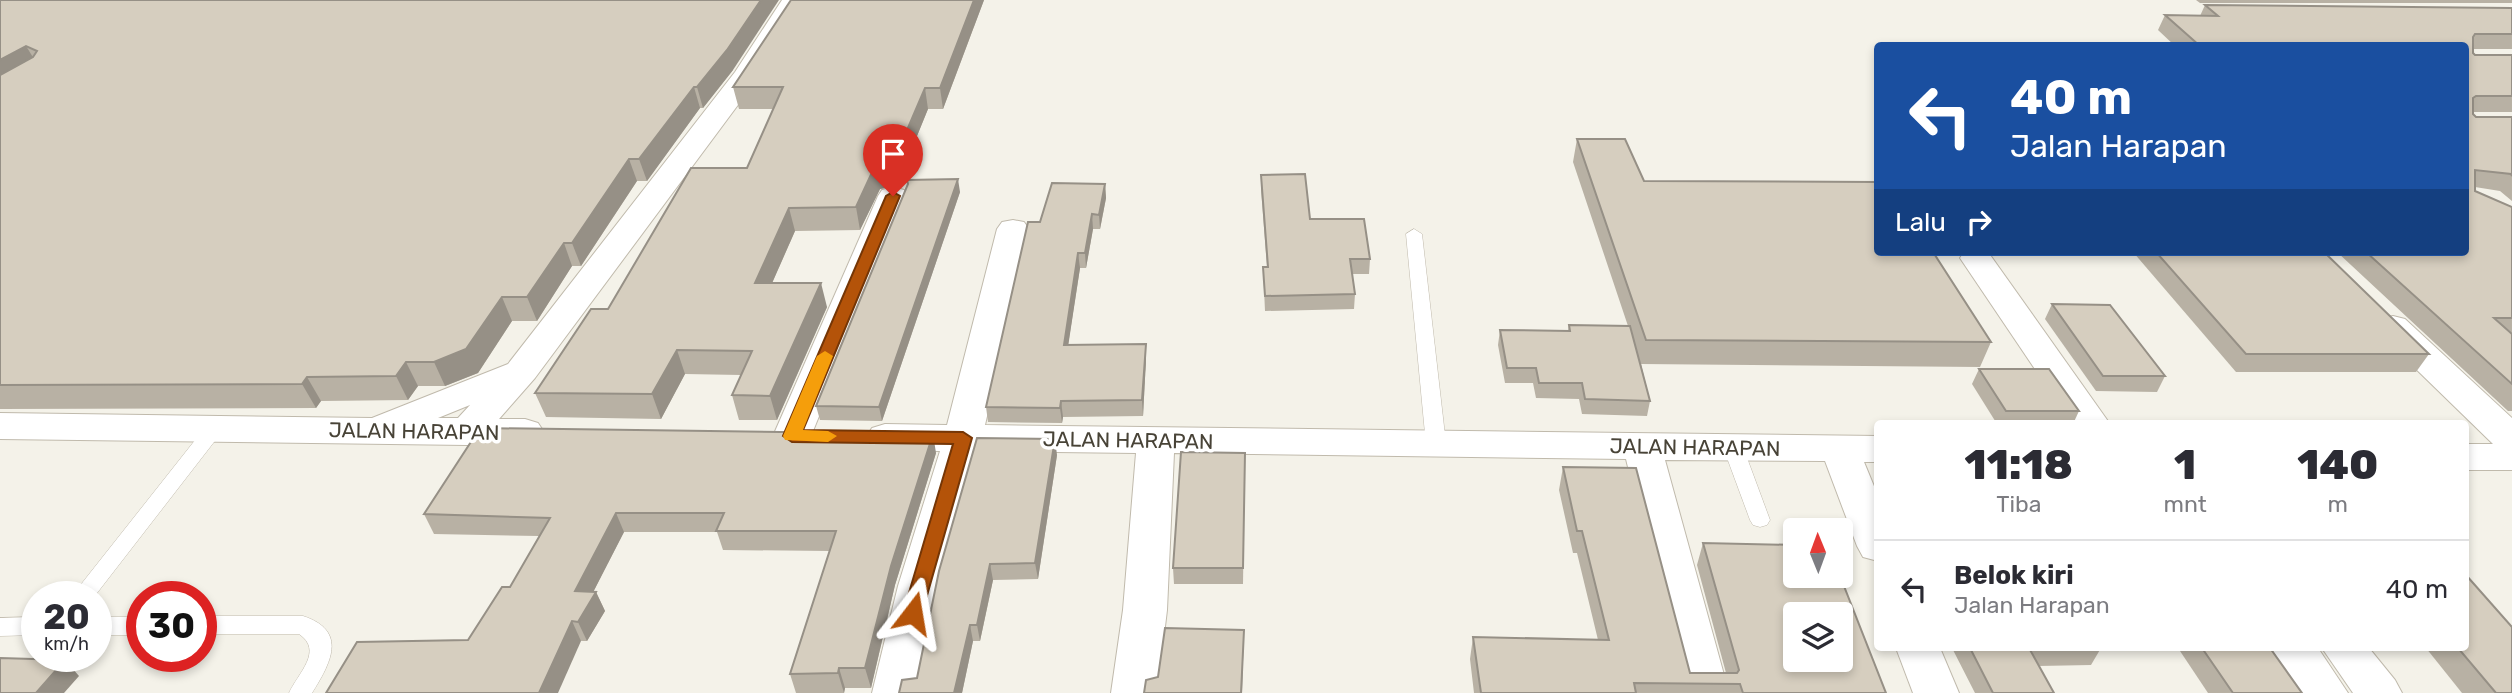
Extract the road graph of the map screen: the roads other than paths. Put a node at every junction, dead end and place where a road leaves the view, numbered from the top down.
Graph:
1 (794, 0) edge
2 (893, 196) dead end
3 (1013, 229) dead end
4 (1414, 234) dead end
5 (1976, 258) dead end
6 (2374, 309) edge
7 (522, 370) junction
8 (2089, 420) edge
9 (0, 426) edge
10 (214, 429) junction
11 (374, 431) junction
12 (467, 432) junction
13 (562, 433) edge
14 (963, 438) junction
15 (1156, 440) junction
16 (2512, 440) edge
17 (1436, 444) junction
18 (1643, 446) junction
19 (1733, 447) junction
20 (1839, 449) junction
21 (1874, 449) edge
22 (2469, 457) edge
23 (2512, 457) edge
24 (1760, 520) dead end
25 (1874, 536) edge
26 (95, 581) edge
27 (217, 625) edge
28 (21, 627) edge
29 (0, 628) edge
30 (1919, 651) edge
31 (2295, 651) edge
32 (2346, 651) edge
33 (300, 693) edge
34 (895, 693) edge
35 (1134, 693) edge
36 (1706, 693) edge
37 (1936, 693) edge
38 (2325, 693) edge
39 (2379, 693) edge

1 - 7 street
2 - 14 street, JALAN HARAPAN
3 - 14 street
4 - 17 lane
5 - 8 street
6 - 16 street
7 - 11 street
7 - 12 street
9 - 10 street, JALAN HARAPAN
10 - 11 street, JALAN HARAPAN
10 - 26 lane
11 - 12 street, JALAN HARAPAN
12 - 13 street, JALAN HARAPAN
14 - 15 street, JALAN HARAPAN
14 - 34 street
15 - 17 street, JALAN HARAPAN
15 - 35 street
17 - 18 street, JALAN HARAPAN
18 - 19 street, JALAN HARAPAN
18 - 36 street
19 - 20 street, JALAN HARAPAN
19 - 24 lane
20 - 21 street, JALAN HARAPAN
20 - 25 street
22 - 23 street
27 - 33 lane
28 - 29 lane
30 - 37 street
31 - 38 street
32 - 39 street

